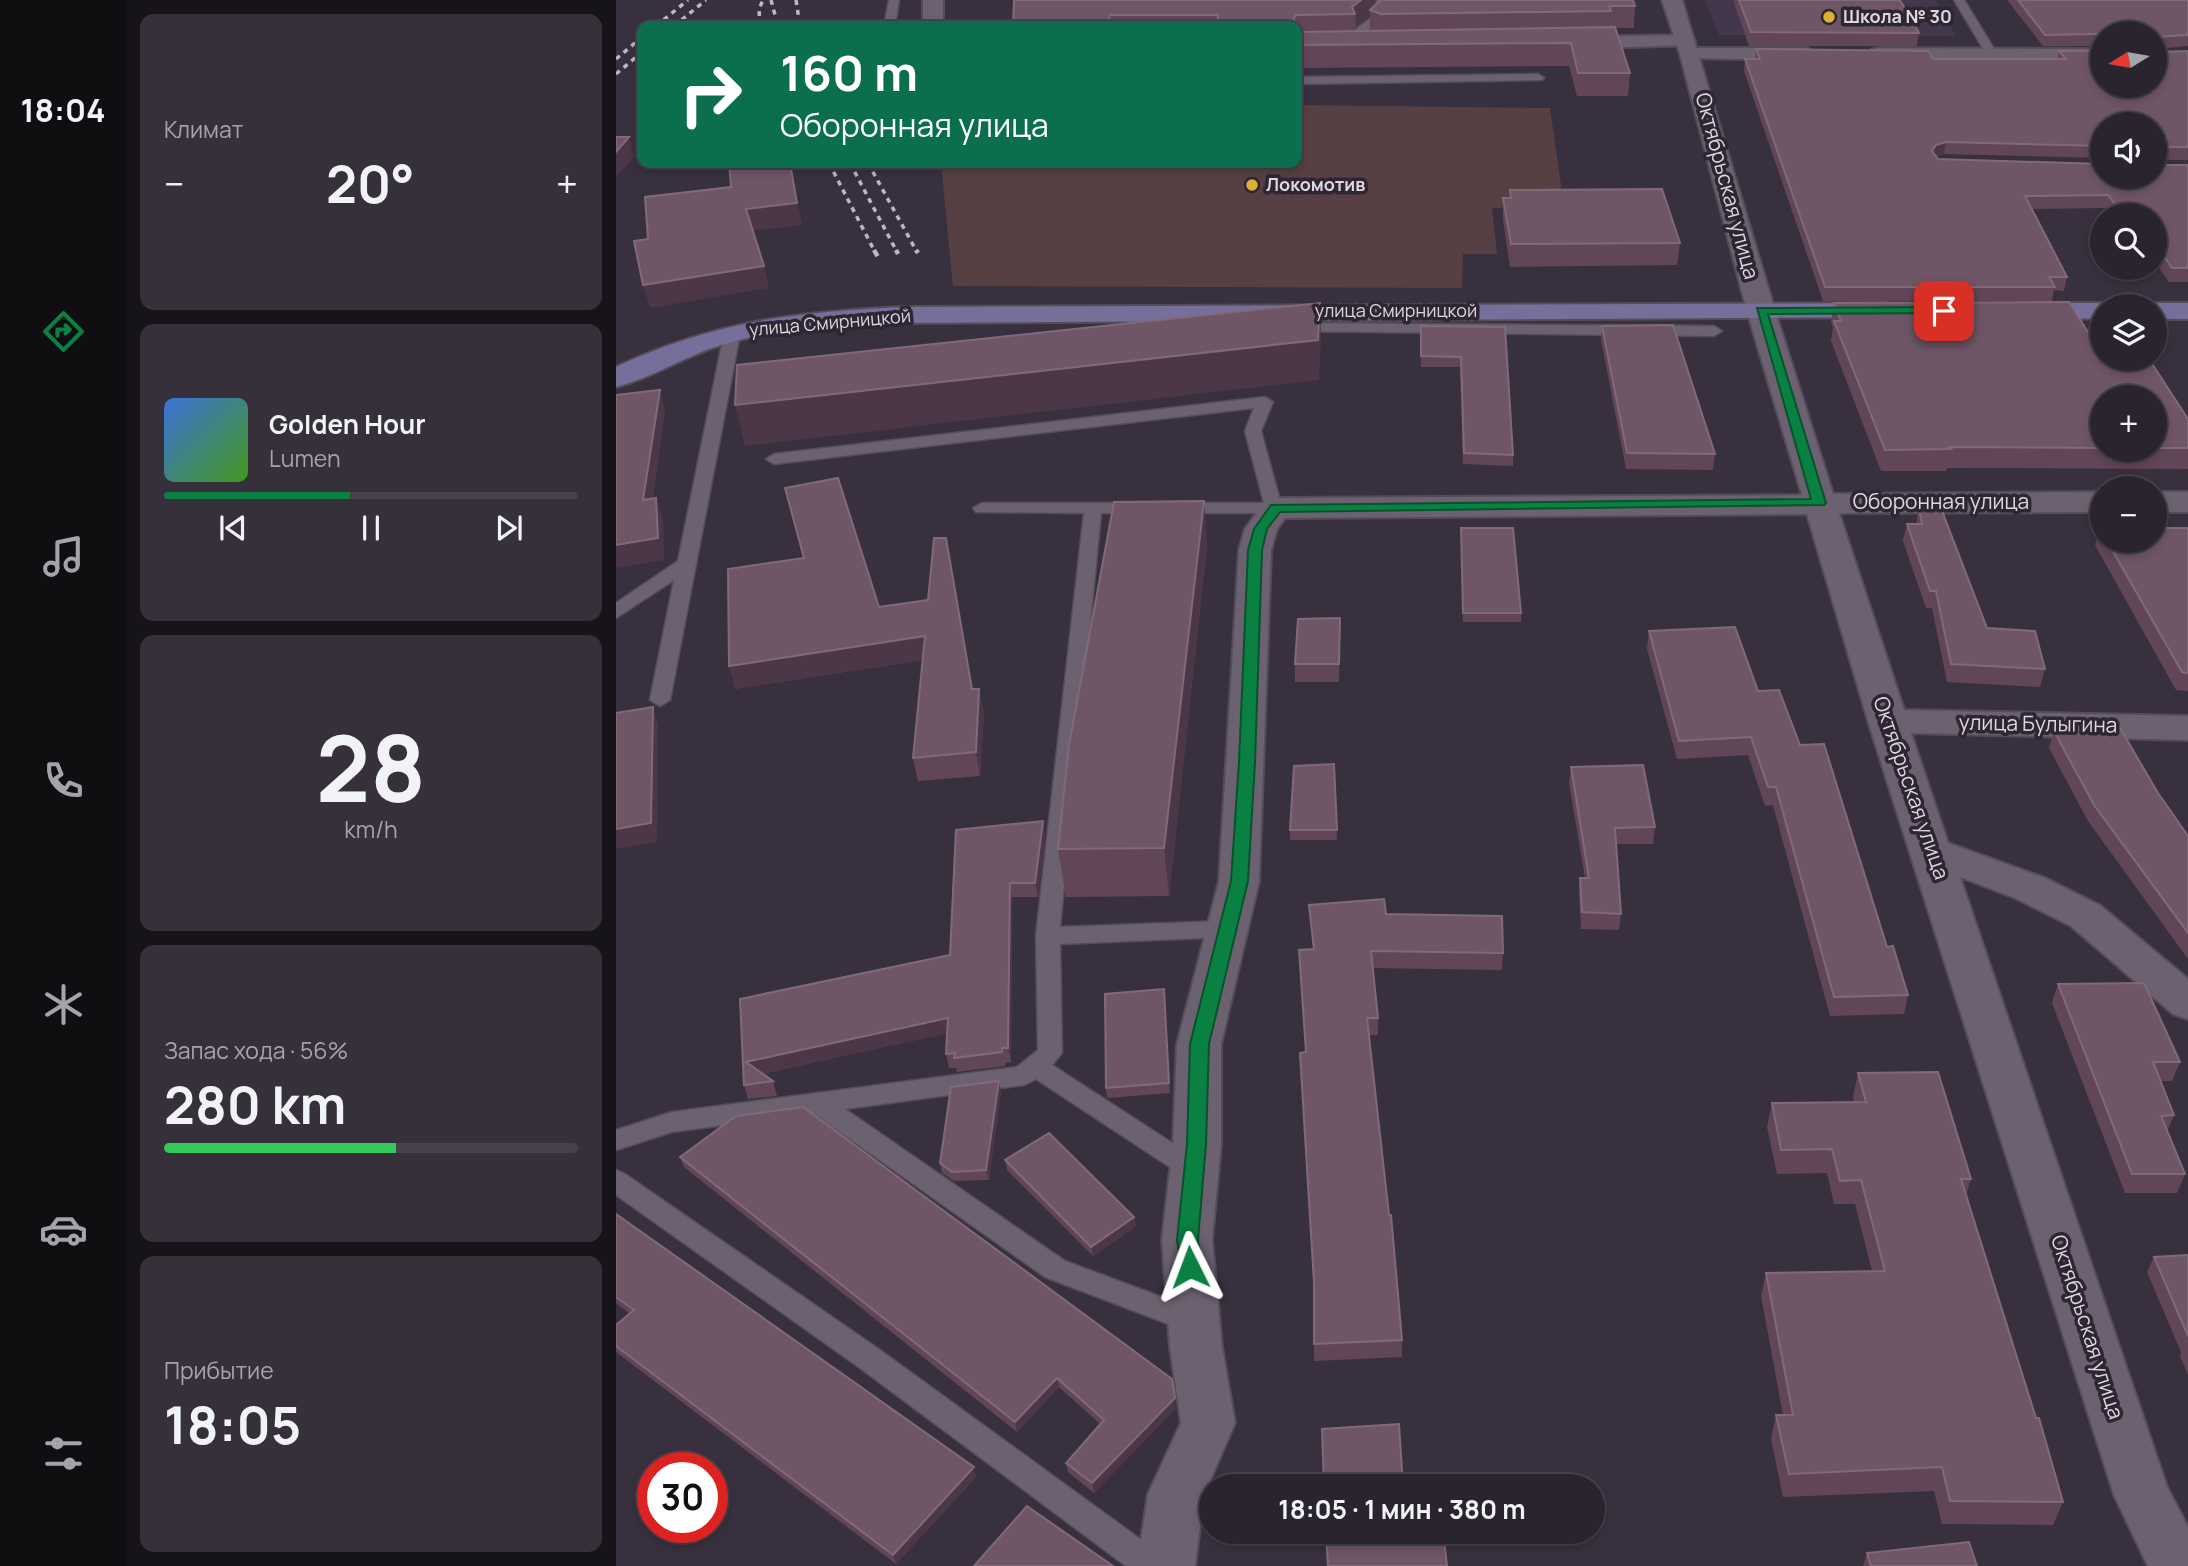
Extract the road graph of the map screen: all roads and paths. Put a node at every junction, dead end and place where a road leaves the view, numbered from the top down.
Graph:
1 (894, 0) edge
2 (933, 0) edge
3 (1382, 0) edge
4 (1672, 0) edge
5 (1959, 0) edge
6 (891, 21) edge
7 (933, 21) edge
8 (1550, 43) edge
9 (1394, 45) joint
10 (1349, 46) edge
11 (1688, 48) junction
12 (1828, 54) edge
13 (1855, 54) edge
14 (1992, 55) junction
15 (2090, 55) edge
16 (1538, 78) edge
17 (1302, 80) edge
18 (1761, 311) junction
19 (1911, 311) edge
20 (1993, 311) edge
21 (2090, 311) edge
22 (2167, 311) edge
23 (2188, 311) edge
24 (1269, 328) edge
25 (1714, 331) dead end
26 (732, 334) junction
27 (616, 378) edge
28 (774, 459) dead end
29 (2090, 502) edge
30 (2167, 502) edge
31 (2188, 502) edge
32 (1819, 503) junction
33 (982, 508) dead end
34 (1093, 508) junction
35 (1276, 508) junction
36 (687, 563) junction
37 (616, 612) edge
38 (660, 700) dead end
39 (1887, 721) junction
40 (2188, 728) edge
41 (1934, 853) junction
42 (1226, 929) junction
43 (1048, 936) junction
44 (2188, 1003) edge
45 (1035, 1066) junction
46 (817, 1103) junction
47 (616, 1140) edge
48 (1194, 1170) junction
49 (616, 1181) edge
50 (1194, 1321) junction
51 (1151, 1566) edge
52 (1166, 1566) edge
53 (2178, 1566) edge

1 - 6 lane
2 - 7 street
3 - 9 lane
4 - 11 street, Октябрьская улица
5 - 14 lane
8 - 11 street
9 - 10 street
11 - 12 street
11 - 18 street, Октябрьская улица
13 - 14 street
14 - 15 street
16 - 17 lane
18 - 19 main road, улица Смирницкой
18 - 26 main road, улица Смирницкой
18 - 32 street, Октябрьская улица
20 - 21 main road
22 - 23 main road
24 - 25 lane
26 - 27 main road, улица Смирницкой
26 - 36 lane
28 - 35 lane
29 - 32 street, Оборонная улица
30 - 31 street
32 - 35 street, Оборонная улица
32 - 39 street, Октябрьская улица
33 - 34 lane
34 - 35 lane
34 - 43 lane
35 - 42 street
36 - 37 lane
36 - 38 lane
39 - 40 street, улица Булыгина
39 - 41 street, Октябрьская улица
41 - 44 street
41 - 53 street, Октябрьская улица
42 - 43 lane
42 - 48 street
43 - 45 lane
45 - 46 lane
45 - 48 lane
46 - 47 lane
46 - 50 lane
48 - 50 street
49 - 51 lane
50 - 52 street

